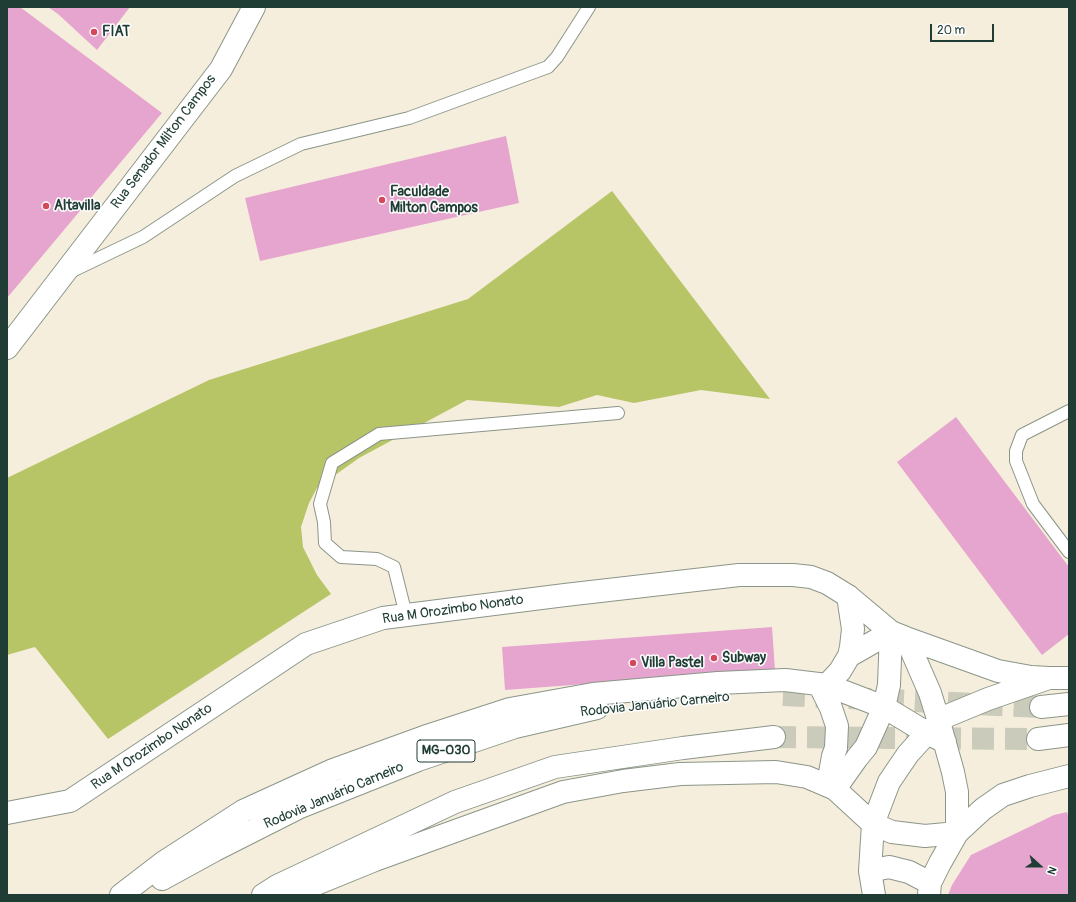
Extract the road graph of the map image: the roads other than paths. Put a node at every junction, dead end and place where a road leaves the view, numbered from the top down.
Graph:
1 (254, 7) edge
2 (589, 7) edge
3 (62, 276) junction
4 (7, 348) edge
5 (1069, 411) edge
6 (618, 413) dead end
7 (1069, 552) edge
8 (848, 596) junction
9 (406, 615) junction
10 (898, 635) junction
11 (849, 656) junction
12 (1059, 678) edge
13 (823, 684) junction
14 (784, 695) tunnel mouth
15 (1069, 704) edge
16 (1041, 707) tunnel mouth
17 (884, 708) junction
18 (937, 732) junction
19 (1069, 734) edge
20 (774, 738) tunnel mouth
21 (1038, 739) tunnel mouth
22 (1069, 776) edge
23 (835, 789) junction
24 (7, 813) edge
25 (873, 824) junction
26 (957, 832) junction
27 (870, 871) junction
28 (930, 889) edge
29 (121, 895) edge
30 (133, 895) edge
31 (263, 895) edge
32 (289, 895) edge
33 (874, 895) edge

1 - 3 main road, Rua Senador Milton Campos
2 - 3 lane
3 - 4 main road, Rua Senador Milton Campos
5 - 7 lane
6 - 9 lane
8 - 9 main road, Rua M Orozimbo Nonato
8 - 10 main road, Rua M Orozimbo Nonato
8 - 11 main road
9 - 24 main road, Rua M Orozimbo Nonato
10 - 11 main road
10 - 12 main road
10 - 17 main road
10 - 18 main road
11 - 13 main road
12 - 18 main road
13 - 17 main road
13 - 23 main road
13 - 29 main road
14 - 30 main road, Rodovia Januário Carneiro / MG-030
15 - 16 main road
17 - 18 main road
17 - 23 main road
18 - 25 main road
18 - 26 main road
19 - 21 main road
20 - 31 main road
22 - 26 main road
23 - 25 main road
23 - 32 main road
25 - 26 main road
25 - 27 main road
26 - 28 main road
27 - 28 main road
27 - 33 main road

